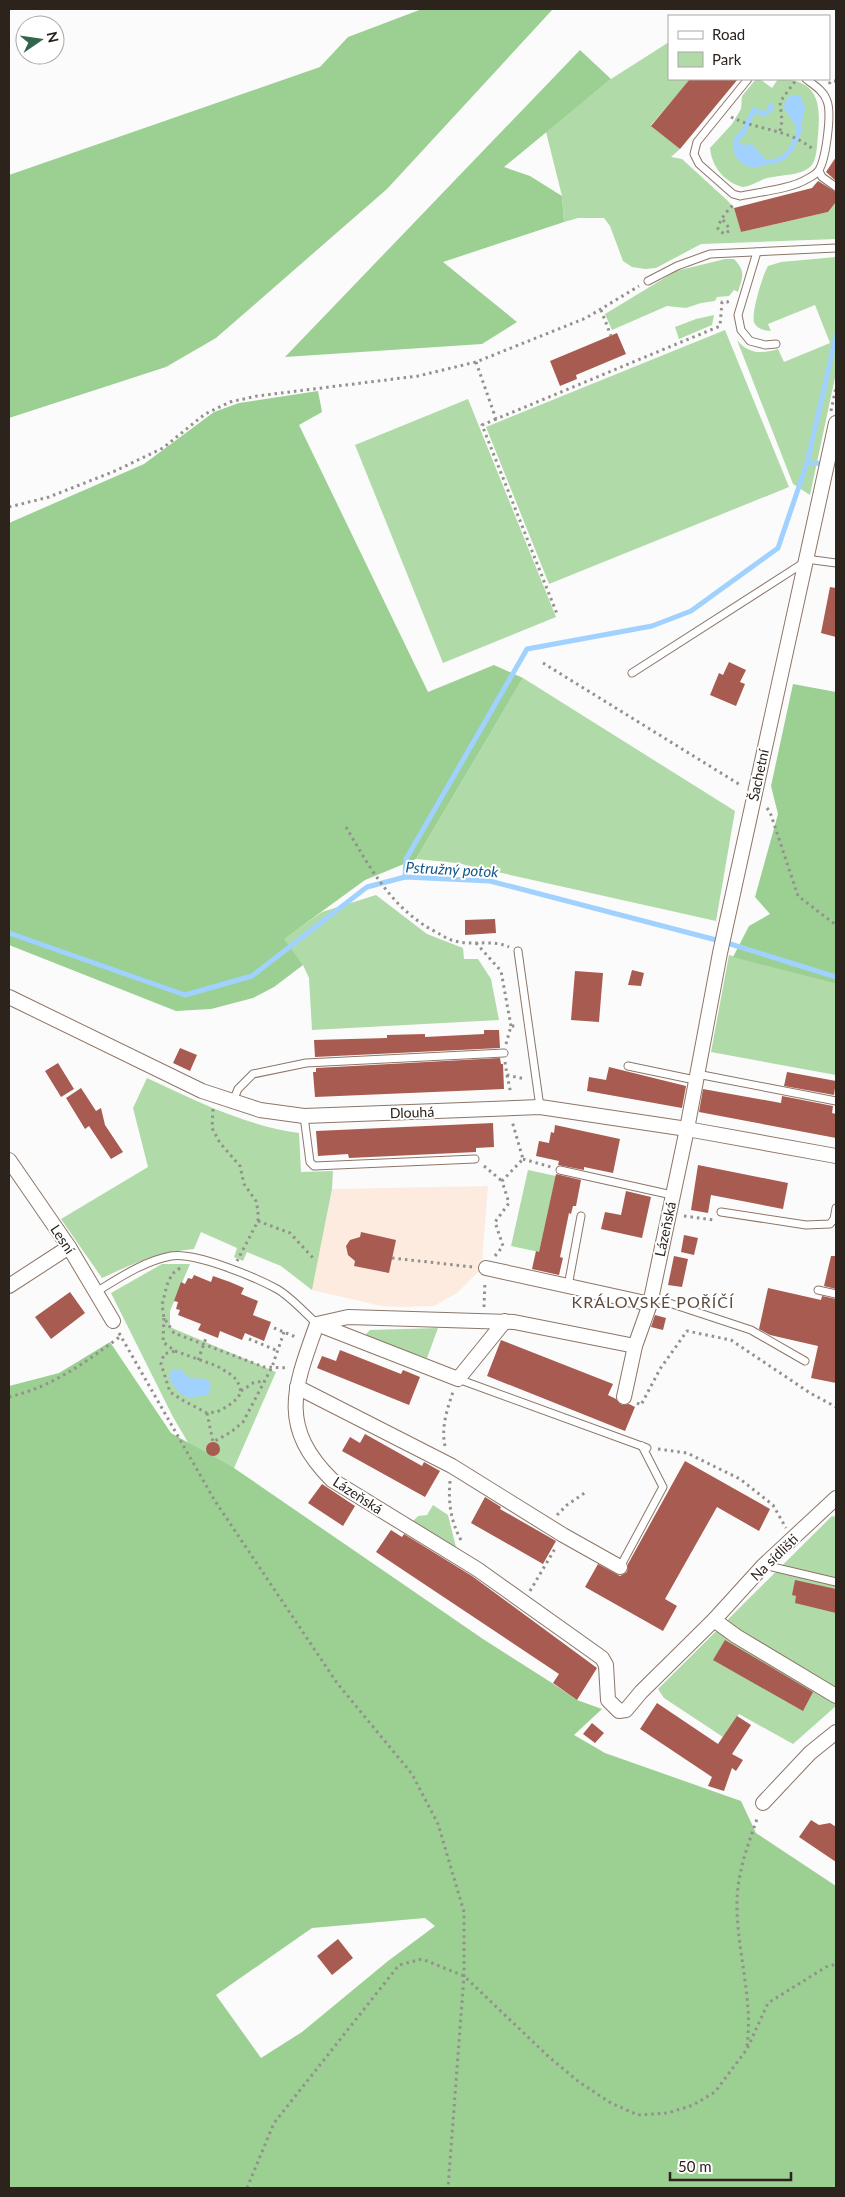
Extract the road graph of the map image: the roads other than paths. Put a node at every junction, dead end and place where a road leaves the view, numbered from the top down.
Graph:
1 (747, 80) edge
2 (807, 80) edge
3 (819, 171) junction
4 (836, 187) edge
5 (836, 248) edge
6 (757, 252) junction
7 (648, 281) road end
8 (776, 344) dead end
9 (836, 423) edge
10 (806, 560) junction
11 (836, 563) edge
12 (632, 673) dead end
13 (518, 951) road end
14 (9, 997) edge
15 (504, 1052) dead end
16 (628, 1066) dead end
17 (696, 1077) junction
18 (233, 1101) junction
19 (836, 1101) edge
20 (540, 1106) junction
21 (304, 1116) junction
22 (687, 1128) junction
23 (836, 1156) edge
24 (475, 1159) road end
25 (9, 1160) edge
26 (560, 1170) road end
27 (672, 1195) junction
28 (836, 1208) edge
29 (721, 1212) road end
30 (581, 1216) dead end
31 (69, 1247) junction
32 (486, 1268) road end
33 (9, 1286) edge
34 (568, 1286) junction
35 (818, 1290) dead end
36 (96, 1292) junction
37 (836, 1294) edge
38 (650, 1301) junction
39 (113, 1321) road end
40 (505, 1321) junction
41 (317, 1324) junction
42 (635, 1346) junction
43 (805, 1361) dead end
44 (458, 1379) junction
45 (297, 1387) junction
46 (624, 1397) road end
47 (836, 1498) edge
48 (764, 1565) junction
49 (620, 1567) joint
50 (836, 1582) edge
51 (714, 1620) junction
52 (836, 1696) edge
53 (626, 1710) joint
54 (836, 1732) edge
55 (763, 1803) road end

1 - 3 lane
2 - 3 lane
3 - 4 lane
5 - 6 lane
6 - 7 lane
6 - 8 lane
9 - 10 street, Šachetní
10 - 11 lane
10 - 12 lane
10 - 17 street, Šachetní
13 - 20 lane
14 - 18 street, Dlouhá
15 - 18 lane
16 - 17 lane
17 - 19 lane
17 - 22 street, Šachetní
18 - 21 street, Dlouhá
20 - 21 street, Dlouhá
20 - 22 street, Dlouhá
21 - 24 lane
22 - 23 street, Dlouhá
22 - 27 street, Lázeňská
25 - 31 street, Lesní
26 - 27 lane
27 - 38 street, Lázeňská
28 - 29 lane
30 - 34 lane
31 - 33 street
31 - 36 street, Lesní
32 - 34 street
34 - 38 street
35 - 37 lane
36 - 39 street, Lesní
36 - 41 lane
38 - 42 street, Lázeňská
38 - 43 lane
40 - 41 street
40 - 42 street
40 - 44 street
41 - 44 street
41 - 45 street, Lázeňská
42 - 46 street, Lázeňská
44 - 49 lane
45 - 49 street
45 - 53 street, Lázeňská
47 - 48 street, Na sídlišti
48 - 50 lane
48 - 51 street, Na sídlišti
51 - 52 street
51 - 53 street, Na sídlišti
54 - 55 street

